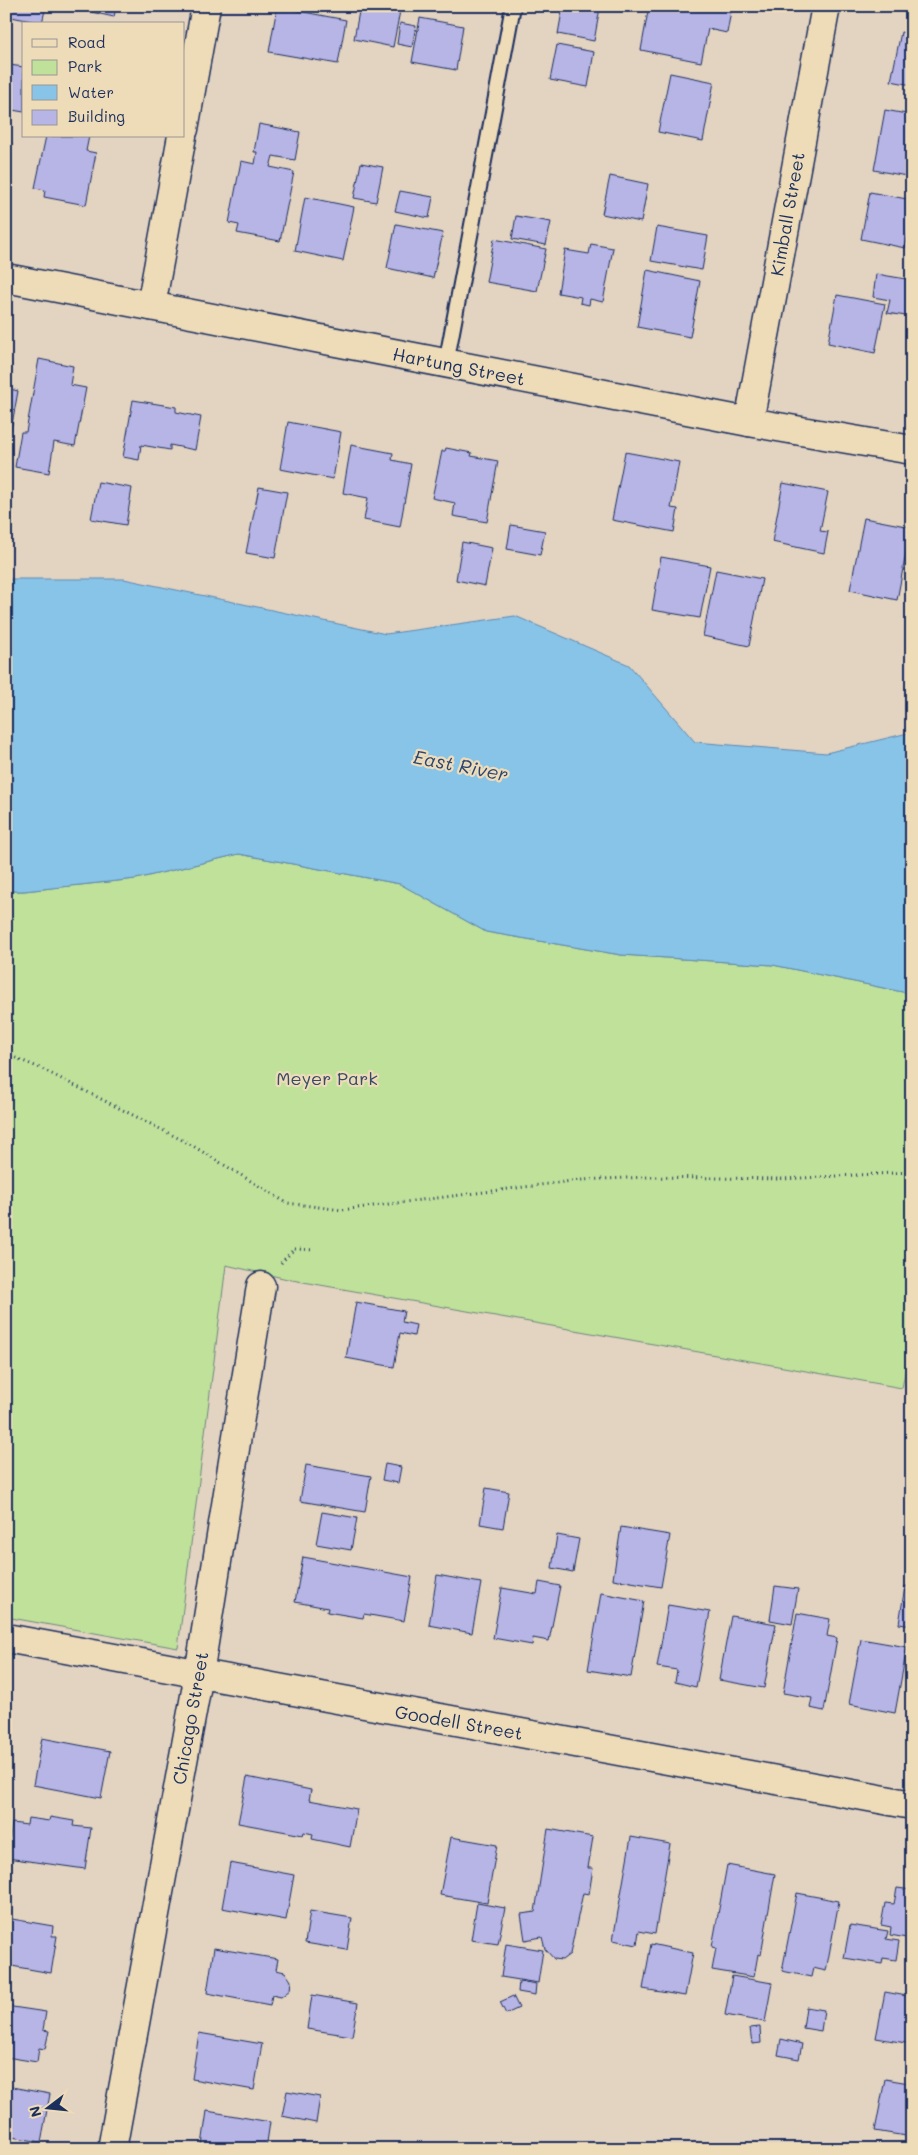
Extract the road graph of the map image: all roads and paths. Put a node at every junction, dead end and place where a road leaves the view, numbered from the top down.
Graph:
1 (206, 6) edge
2 (513, 6) edge
3 (826, 6) edge
4 (185, 123) edge
5 (182, 138) edge
6 (6, 278) edge
7 (151, 306) junction
8 (446, 364) junction
9 (749, 422) junction
10 (912, 450) edge
11 (6, 1054) edge
12 (912, 1172) edge
13 (261, 1286) dead end
14 (6, 1638) edge
15 (199, 1674) junction
16 (912, 1805) edge
17 (112, 2149) edge

1 - 4 street
2 - 8 lane
3 - 9 street, Kimball Street
5 - 7 street
6 - 7 street, Hartung Street
7 - 8 street, Hartung Street
8 - 9 street, Hartung Street
9 - 10 street, Hartung Street
11 - 12 path
13 - 15 street, Chicago Street
14 - 15 street, Goodell Street
15 - 16 street, Goodell Street
15 - 17 street, Chicago Street

